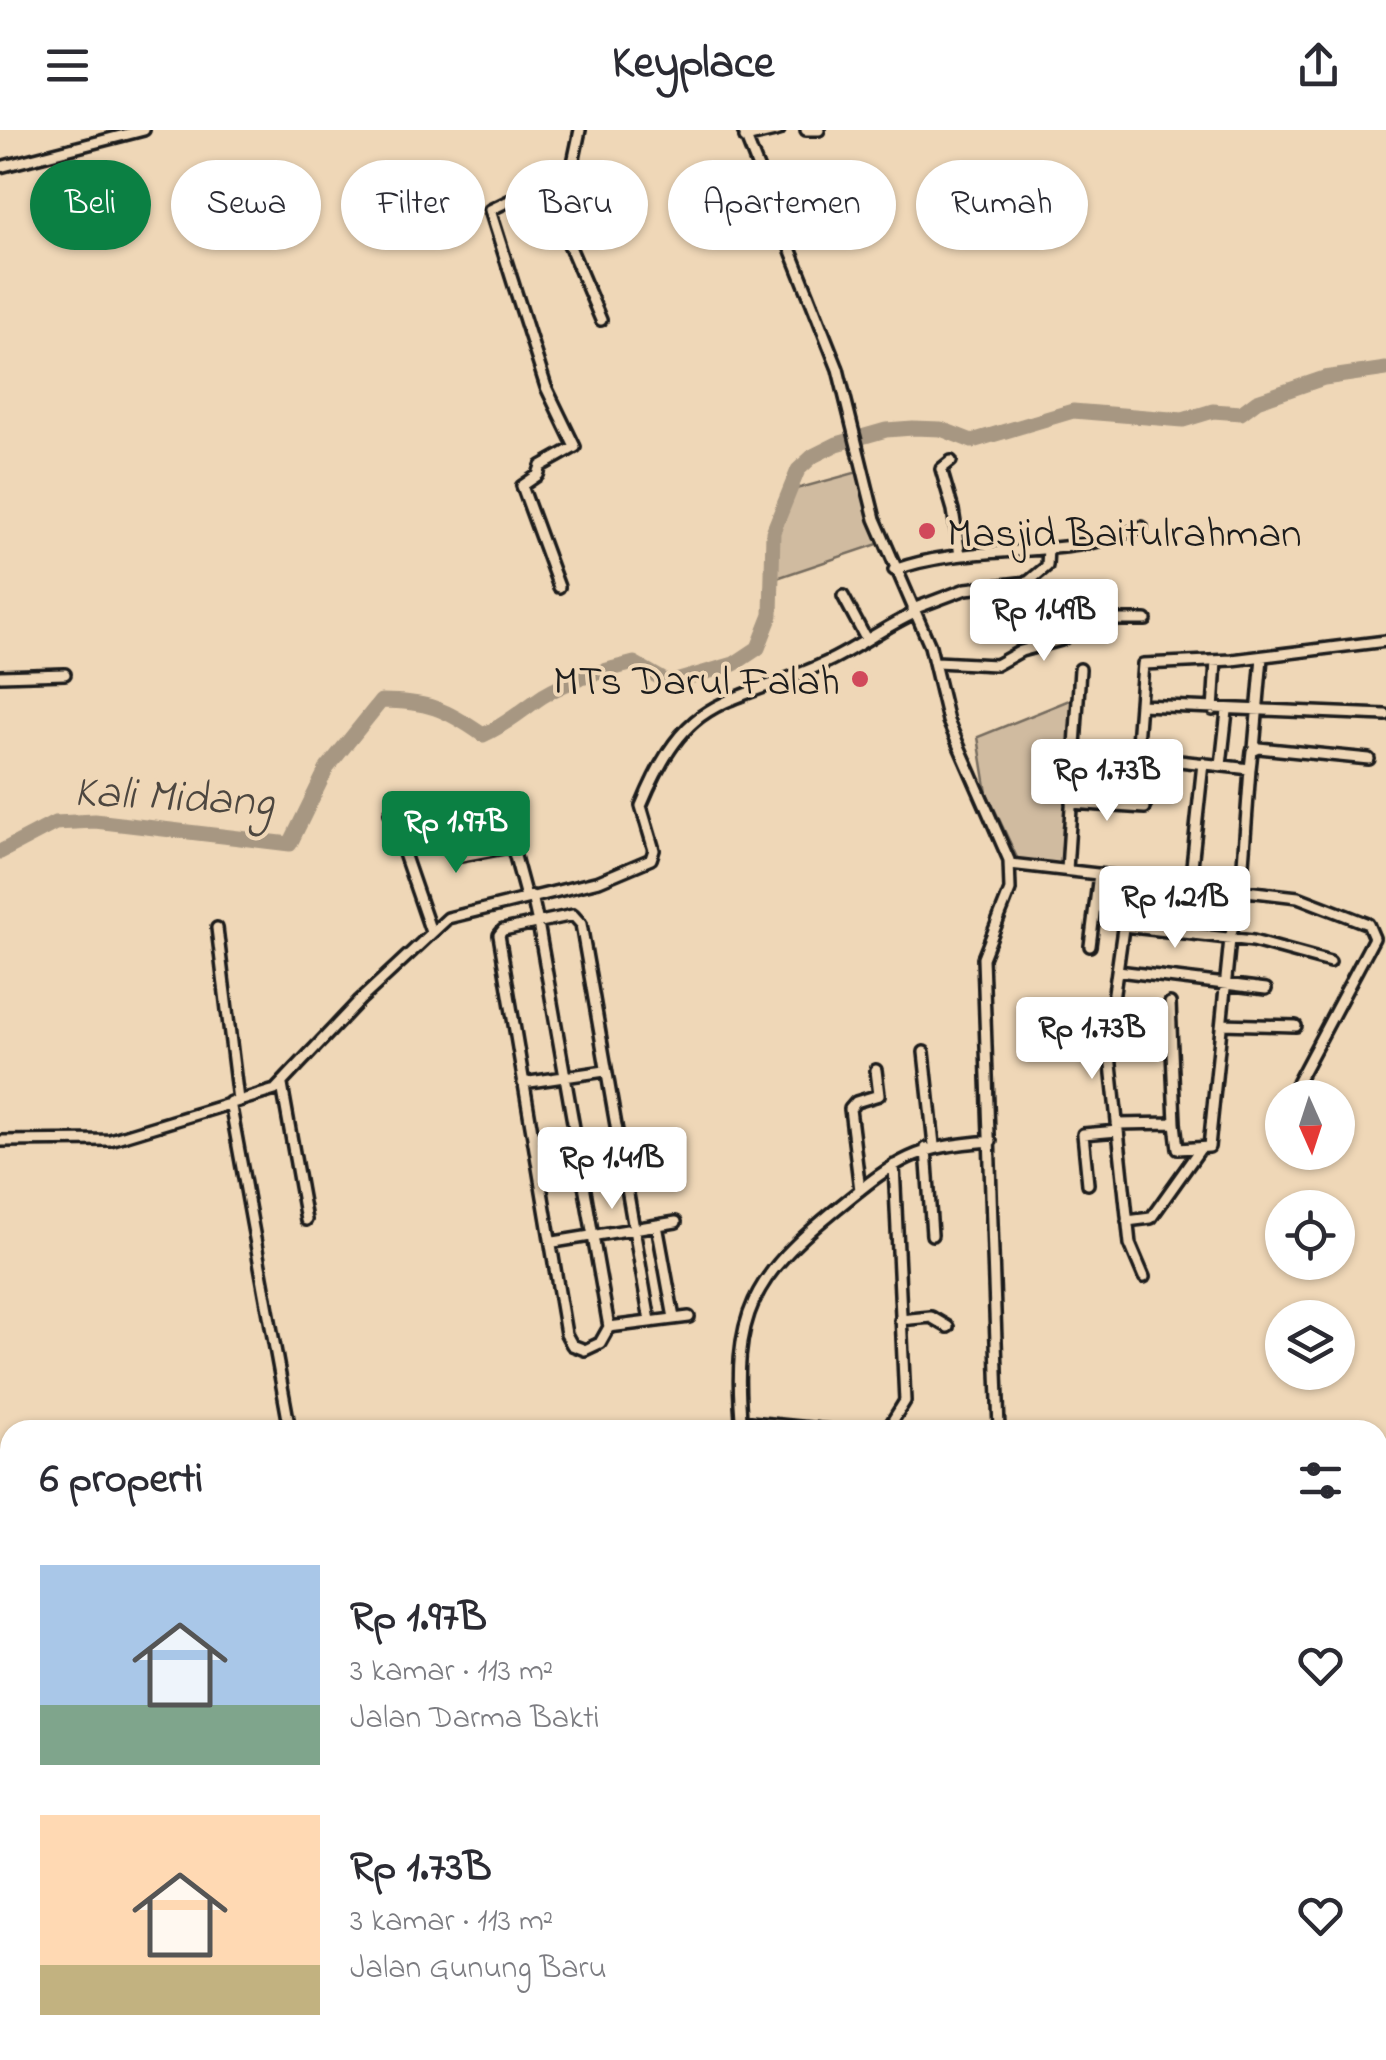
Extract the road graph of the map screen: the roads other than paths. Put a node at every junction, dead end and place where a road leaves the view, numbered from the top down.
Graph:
1 (144, 130) edge
2 (580, 130) edge
3 (779, 130) edge
4 (806, 130) edge
5 (819, 130) edge
6 (744, 134) edge
7 (574, 160) edge
8 (0, 167) edge
9 (505, 205) edge
10 (571, 250) edge
11 (601, 320) dead end
12 (951, 461) dead end
13 (1142, 527) dead end
14 (1048, 548) junction
15 (960, 555) junction
16 (894, 570) junction
17 (1028, 582) junction
18 (559, 588) dead end
19 (843, 596) dead end
20 (914, 611) junction
21 (1146, 620) dead end
22 (866, 639) junction
23 (1386, 640) edge
24 (1031, 648) junction
25 (1262, 657) junction
26 (1216, 661) junction
27 (936, 662) junction
28 (1080, 669) dead end
29 (65, 674) dead end
30 (0, 676) edge
31 (1140, 705) junction
32 (1259, 707) junction
33 (1213, 710) junction
34 (1227, 711) junction
35 (1386, 715) edge
36 (1073, 749) junction
37 (1254, 749) junction
38 (1136, 756) junction
39 (1369, 759) dead end
40 (1204, 763) junction
41 (1221, 765) junction
42 (1250, 768) junction
43 (1071, 803) junction
44 (1145, 808) dead end
45 (390, 813) dead end
46 (441, 826) junction
47 (397, 835) junction
48 (515, 846) junction
49 (1010, 864) junction
50 (1067, 870) junction
51 (1099, 874) junction
52 (1130, 878) junction
53 (1190, 884) junction
54 (1241, 891) junction
55 (529, 897) junction
56 (538, 923) junction
57 (1124, 926) junction
58 (217, 928) dead end
59 (431, 932) junction
60 (1230, 938) junction
61 (1090, 946) dead end
62 (1330, 962) dead end
63 (1118, 971) junction
64 (1225, 984) junction
65 (1266, 989) dead end
66 (1170, 1004) dead end
67 (1222, 1024) junction
68 (1296, 1026) dead end
69 (924, 1052) dead end
70 (876, 1070) dead end
71 (605, 1071) junction
72 (566, 1078) junction
73 (1299, 1080) edge
74 (522, 1083) junction
75 (282, 1085) junction
76 (234, 1101) junction
77 (1175, 1123) junction
78 (1118, 1128) junction
79 (991, 1140) junction
80 (0, 1141) edge
81 (931, 1146) junction
82 (1200, 1150) junction
83 (894, 1164) junction
84 (1088, 1184) dead end
85 (860, 1190) junction
86 (306, 1220) dead end
87 (1128, 1221) junction
88 (676, 1222) dead end
89 (657, 1225) junction
90 (634, 1229) junction
91 (594, 1235) junction
92 (932, 1235) dead end
93 (554, 1242) junction
94 (1144, 1278) dead end
95 (689, 1316) dead end
96 (674, 1318) junction
97 (900, 1320) junction
98 (650, 1321) junction
99 (609, 1327) junction
100 (948, 1328) dead end
101 (288, 1420) edge
102 (741, 1420) edge
103 (893, 1420) edge
104 (999, 1420) edge

1 - 8 street
2 - 7 street
3 - 6 street
4 - 5 street
6 - 16 street
9 - 18 street
10 - 11 street
12 - 15 street
13 - 14 street
14 - 15 street
14 - 17 street
15 - 16 street
16 - 20 street
17 - 20 street
17 - 24 street
19 - 22 street
20 - 22 street
20 - 27 street
21 - 24 street
22 - 55 street
23 - 25 street
24 - 27 street
25 - 26 street
25 - 32 street
26 - 31 street
26 - 33 street
27 - 49 street
28 - 36 street
29 - 30 street
31 - 33 street
31 - 38 street
32 - 34 street
32 - 35 street
32 - 37 street
33 - 34 street
34 - 41 street
36 - 38 street
36 - 43 street
37 - 39 street
37 - 42 street
38 - 40 street
40 - 41 street
40 - 53 street
41 - 42 street
42 - 54 street
43 - 44 street
43 - 50 street
45 - 47 street
46 - 47 street
46 - 48 street
46 - 48 street
47 - 59 street
48 - 55 street
49 - 50 street
49 - 79 street
50 - 51 street
51 - 52 street
51 - 61 street
52 - 53 street
52 - 57 street
53 - 54 street
54 - 60 street
54 - 73 street
55 - 56 street
55 - 59 street
56 - 71 street
56 - 72 street
56 - 74 street
57 - 60 street
57 - 63 street
58 - 76 street
59 - 75 street
60 - 62 street
60 - 64 street
63 - 64 street
63 - 78 street
64 - 65 street
64 - 67 street
66 - 77 street
67 - 68 street
67 - 82 street
69 - 81 street
70 - 85 street
71 - 72 street
71 - 90 street
72 - 74 street
72 - 91 street
74 - 93 street
75 - 76 street
75 - 86 street
76 - 80 street
76 - 101 street
77 - 78 street
77 - 82 street
78 - 84 street
78 - 87 street
79 - 81 street
79 - 104 street
81 - 83 street
81 - 92 street
82 - 87 street
83 - 85 street
83 - 97 street
85 - 102 street
87 - 94 street
88 - 89 street
89 - 90 street
89 - 96 street
90 - 91 street
90 - 98 street
91 - 93 street
91 - 99 street
93 - 99 street
95 - 96 street
96 - 98 street
97 - 100 street
97 - 103 street
98 - 99 street

